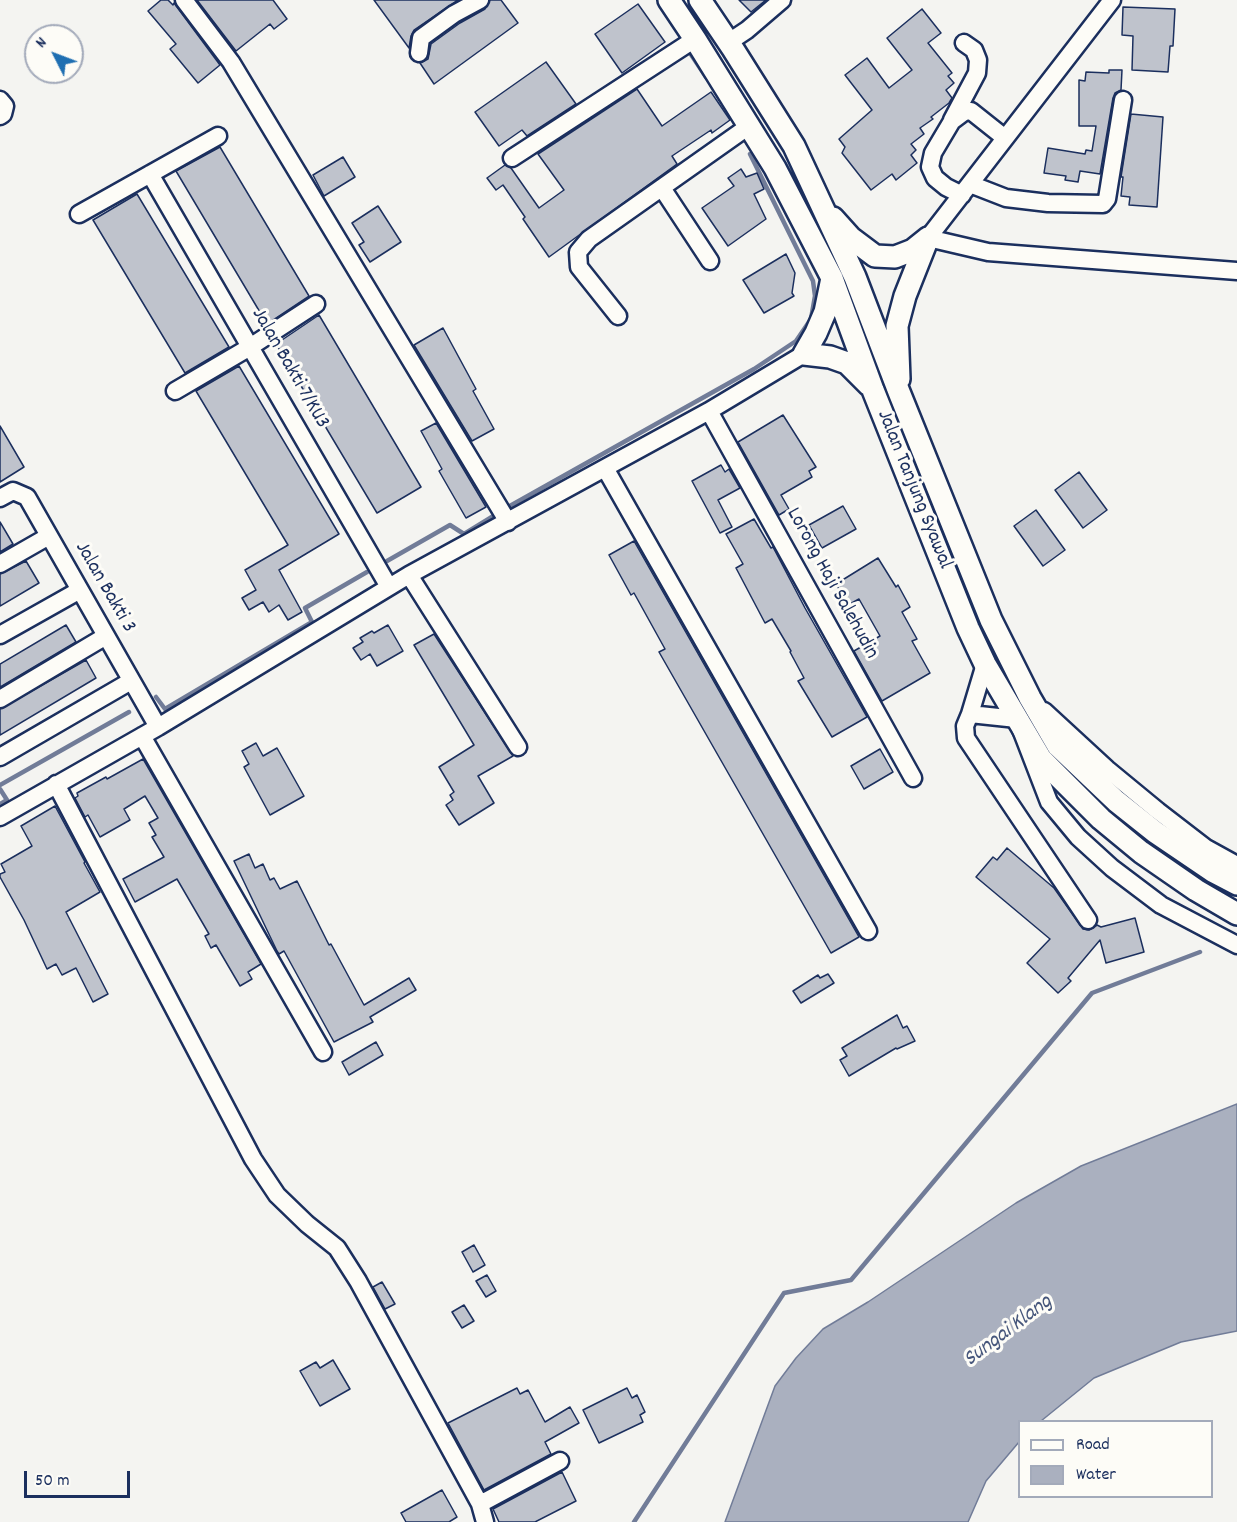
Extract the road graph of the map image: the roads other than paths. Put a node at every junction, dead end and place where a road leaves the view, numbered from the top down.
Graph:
1 (184, 0) edge
2 (480, 0) edge
3 (669, 0) edge
4 (700, 0) edge
5 (782, 0) edge
6 (1112, 0) edge
7 (695, 39) junction
8 (729, 42) junction
9 (964, 43) dead end
10 (419, 53) dead end
11 (1123, 100) dead end
12 (952, 121) junction
13 (749, 126) junction
14 (218, 136) dead end
15 (1005, 138) junction
16 (512, 158) dead end
17 (150, 174) junction
18 (662, 188) junction
19 (966, 189) junction
20 (820, 205) junction
21 (79, 214) dead end
22 (928, 238) junction
23 (710, 261) dead end
24 (1237, 271) edge
25 (832, 278) junction
26 (316, 304) dead end
27 (618, 316) dead end
28 (250, 347) junction
29 (804, 354) junction
30 (873, 390) junction
31 (175, 391) dead end
32 (899, 392) junction
33 (709, 411) junction
34 (605, 468) junction
35 (0, 498) edge
36 (508, 522) junction
37 (49, 536) junction
38 (0, 564) edge
39 (409, 575) junction
40 (389, 587) junction
41 (80, 590) junction
42 (0, 635) edge
43 (106, 636) junction
44 (985, 664) junction
45 (131, 681) junction
46 (1030, 698) junction
47 (0, 699) edge
48 (970, 714) junction
49 (1017, 719) junction
50 (158, 727) junction
51 (142, 736) junction
52 (518, 747) dead end
53 (0, 757) edge
54 (913, 778) dead end
55 (56, 784) junction
56 (0, 817) edge
57 (1237, 865) edge
58 (1237, 884) edge
59 (1237, 914) edge
60 (1088, 920) dead end
61 (868, 931) dead end
62 (1237, 945) edge
63 (323, 1052) dead end
64 (560, 1461) dead end
65 (480, 1504) junction
66 (485, 1522) edge

1 - 36 street
2 - 10 street
3 - 7 main road, Jalan Tanjung Syawal
4 - 8 main road, Jalan Tanjung Syawal
5 - 8 street
6 - 15 street
7 - 13 main road, Jalan Tanjung Syawal
7 - 16 street
8 - 20 main road, Jalan Tanjung Syawal
9 - 12 street
11 - 19 street
12 - 15 street
12 - 19 street
13 - 18 street
13 - 25 main road, Jalan Tanjung Syawal
14 - 17 street
15 - 19 street
17 - 21 street
17 - 28 street, Jalan Bakti 7/KU3
18 - 23 street
18 - 27 street
19 - 22 street
20 - 22 main road
20 - 32 main road, Jalan Tanjung Syawal
22 - 24 street
22 - 32 main road
25 - 29 main road
25 - 30 main road, Jalan Tanjung Syawal
26 - 28 street
28 - 31 street
28 - 40 street, Jalan Bakti 7/KU3
29 - 30 main road
29 - 33 street
30 - 44 main road, Jalan Tanjung Syawal
32 - 46 main road, Jalan Tanjung Syawal
33 - 34 street
33 - 54 street, Lorong Haji Salehudin
34 - 36 street
34 - 61 street
35 - 37 street, Jalan Bakti 3
36 - 39 street
37 - 38 street
37 - 41 street, Jalan Bakti 3
39 - 40 street
39 - 52 street
40 - 50 street
41 - 42 street
41 - 43 street, Jalan Bakti 3
43 - 45 street, Jalan Bakti 3
43 - 47 street
44 - 48 street
44 - 49 main road, Jalan Tanjung Syawal
45 - 50 street, Jalan Bakti 3
45 - 53 street
46 - 57 street
46 - 58 main road, Jalan Tanjung Syawal
48 - 49 street
48 - 60 street
49 - 59 main road, Jalan Tanjung Syawal
49 - 62 street
50 - 51 street
51 - 55 street
51 - 63 street
55 - 56 street
55 - 65 street
64 - 65 street
65 - 66 street

